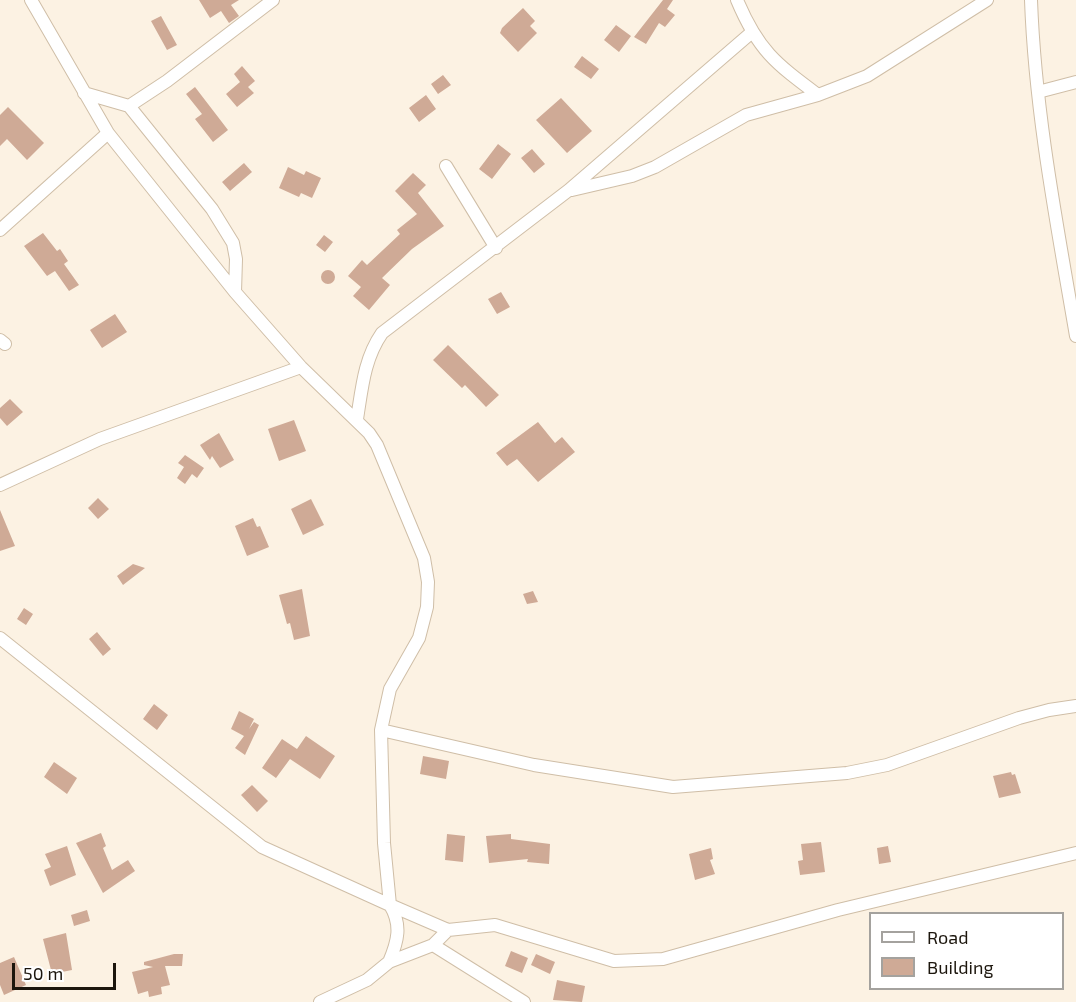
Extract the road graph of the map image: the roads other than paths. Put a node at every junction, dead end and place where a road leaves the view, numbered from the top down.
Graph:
1 (31, 0) edge
2 (273, 0) edge
3 (737, 0) edge
4 (987, 0) edge
5 (1031, 0) edge
6 (751, 33) junction
7 (1076, 82) edge
8 (1038, 92) junction
9 (84, 93) junction
10 (818, 95) junction
11 (129, 106) junction
12 (108, 133) junction
13 (446, 166) dead end
14 (569, 190) junction
15 (0, 231) edge
16 (496, 248) junction
17 (235, 292) junction
18 (1076, 336) edge
19 (301, 367) junction
20 (357, 419) junction
21 (0, 485) edge
22 (0, 638) edge
23 (1076, 706) edge
24 (381, 730) junction
25 (1076, 853) edge
26 (390, 905) junction
27 (448, 930) junction
28 (433, 945) junction
29 (389, 962) junction
30 (320, 1002) edge
31 (524, 1002) edge

1 - 9 street
2 - 11 street
3 - 6 street
4 - 10 street
5 - 8 street
6 - 10 street
6 - 14 street
7 - 8 street
8 - 18 street
9 - 11 street
9 - 12 street
10 - 14 street
11 - 17 street
12 - 15 street
12 - 17 street
13 - 16 street
14 - 16 street
16 - 20 street
17 - 19 street
19 - 20 street
19 - 21 street
20 - 24 street
22 - 26 street
23 - 24 street
24 - 26 street
25 - 27 street
26 - 27 street
26 - 29 street
27 - 28 street
28 - 29 street
28 - 31 street
29 - 30 street

